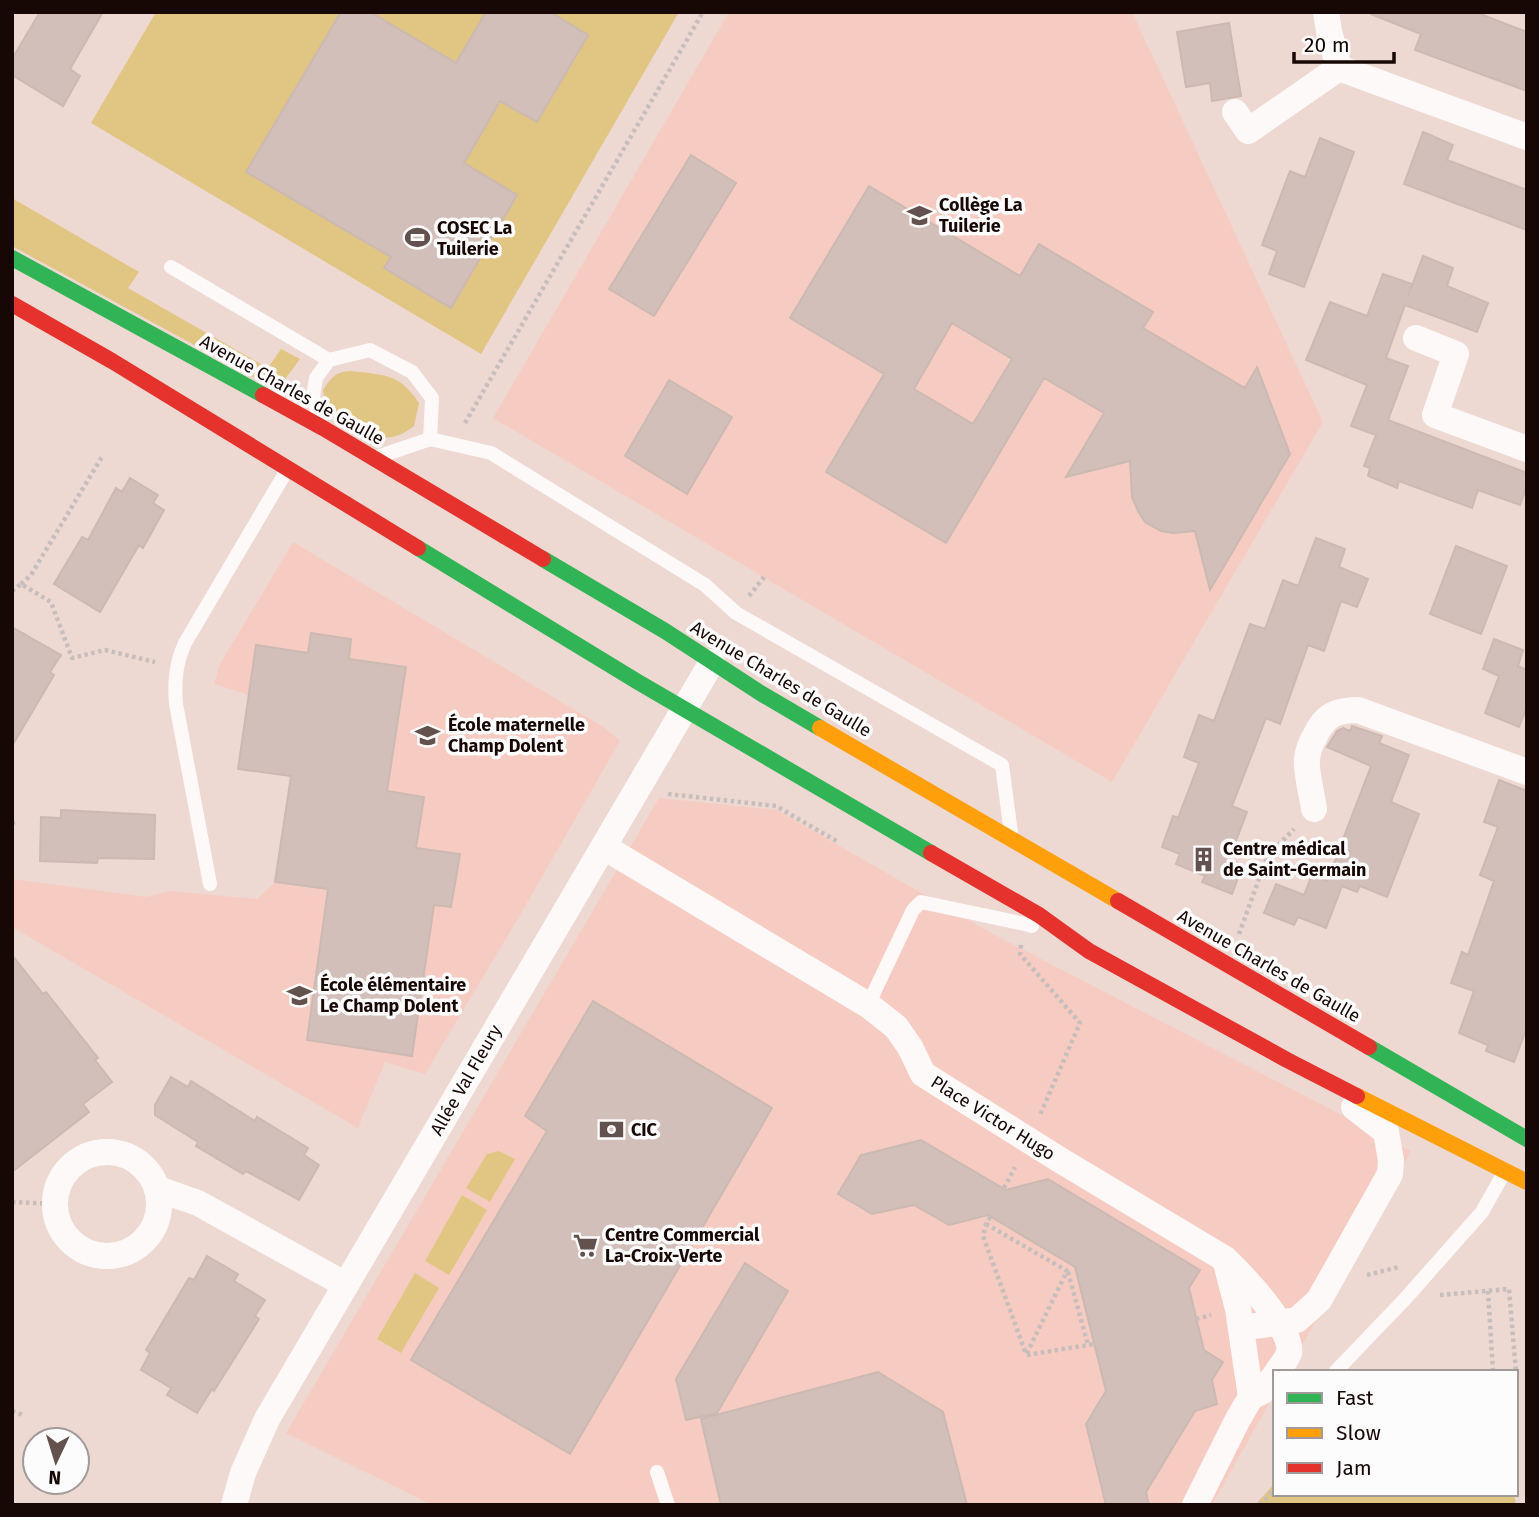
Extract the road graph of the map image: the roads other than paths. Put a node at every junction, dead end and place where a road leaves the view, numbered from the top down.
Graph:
1 (1326, 12) edge
2 (1339, 68) junction
3 (1235, 112) dead end
4 (1527, 137) edge
5 (12, 258) edge
6 (171, 267) dead end
7 (12, 304) edge
8 (1416, 338) dead end
9 (329, 360) junction
10 (323, 428) junction
11 (430, 439) junction
12 (1527, 449) edge
13 (375, 458) junction
14 (288, 468) junction
15 (712, 662) junction
16 (685, 709) junction
17 (1527, 772) edge
18 (1314, 809) road end
19 (1011, 838) junction
20 (604, 847) junction
21 (210, 884) dead end
22 (1089, 951) junction
23 (868, 1005) junction
24 (1287, 1060) junction
25 (1526, 1135) edge
26 (1506, 1170) junction
27 (1527, 1182) edge
28 (158, 1189) junction
29 (1225, 1259) junction
30 (346, 1285) junction
31 (1279, 1322) junction
32 (1241, 1328) junction
33 (1278, 1370) edge
34 (1337, 1370) edge
35 (1273, 1377) edge
36 (1251, 1397) junction
37 (657, 1472) dead end
38 (234, 1505) edge
39 (668, 1505) edge
40 (1195, 1505) edge

1 - 2 street
2 - 3 street
2 - 4 street
5 - 10 main road, Avenue Charles de Gaulle
6 - 9 lane
7 - 14 main road
8 - 12 street
9 - 10 lane
9 - 11 lane
10 - 13 main road, Avenue Charles de Gaulle
11 - 13 lane
11 - 19 lane
13 - 15 main road, Avenue Charles de Gaulle
14 - 16 main road
14 - 21 lane
15 - 16 street, Allée Val Fleury
15 - 19 main road, Avenue Charles de Gaulle
16 - 20 street, Allée Val Fleury
16 - 22 main road
17 - 18 street
19 - 25 main road, Avenue Charles de Gaulle
20 - 23 street, Place Victor Hugo
20 - 30 street, Allée Val Fleury
22 - 23 lane
22 - 24 main road
23 - 29 street, Place Victor Hugo
24 - 26 main road
24 - 31 street
26 - 27 main road
26 - 34 lane
28 - 28 street
28 - 30 street
29 - 31 street, Place Victor Hugo
29 - 32 street
30 - 38 street, Allée Val Fleury
31 - 32 street
31 - 33 street, Place Victor Hugo
32 - 36 street
35 - 36 street, Place Victor Hugo
36 - 40 street, Place Victor Hugo
37 - 39 lane

